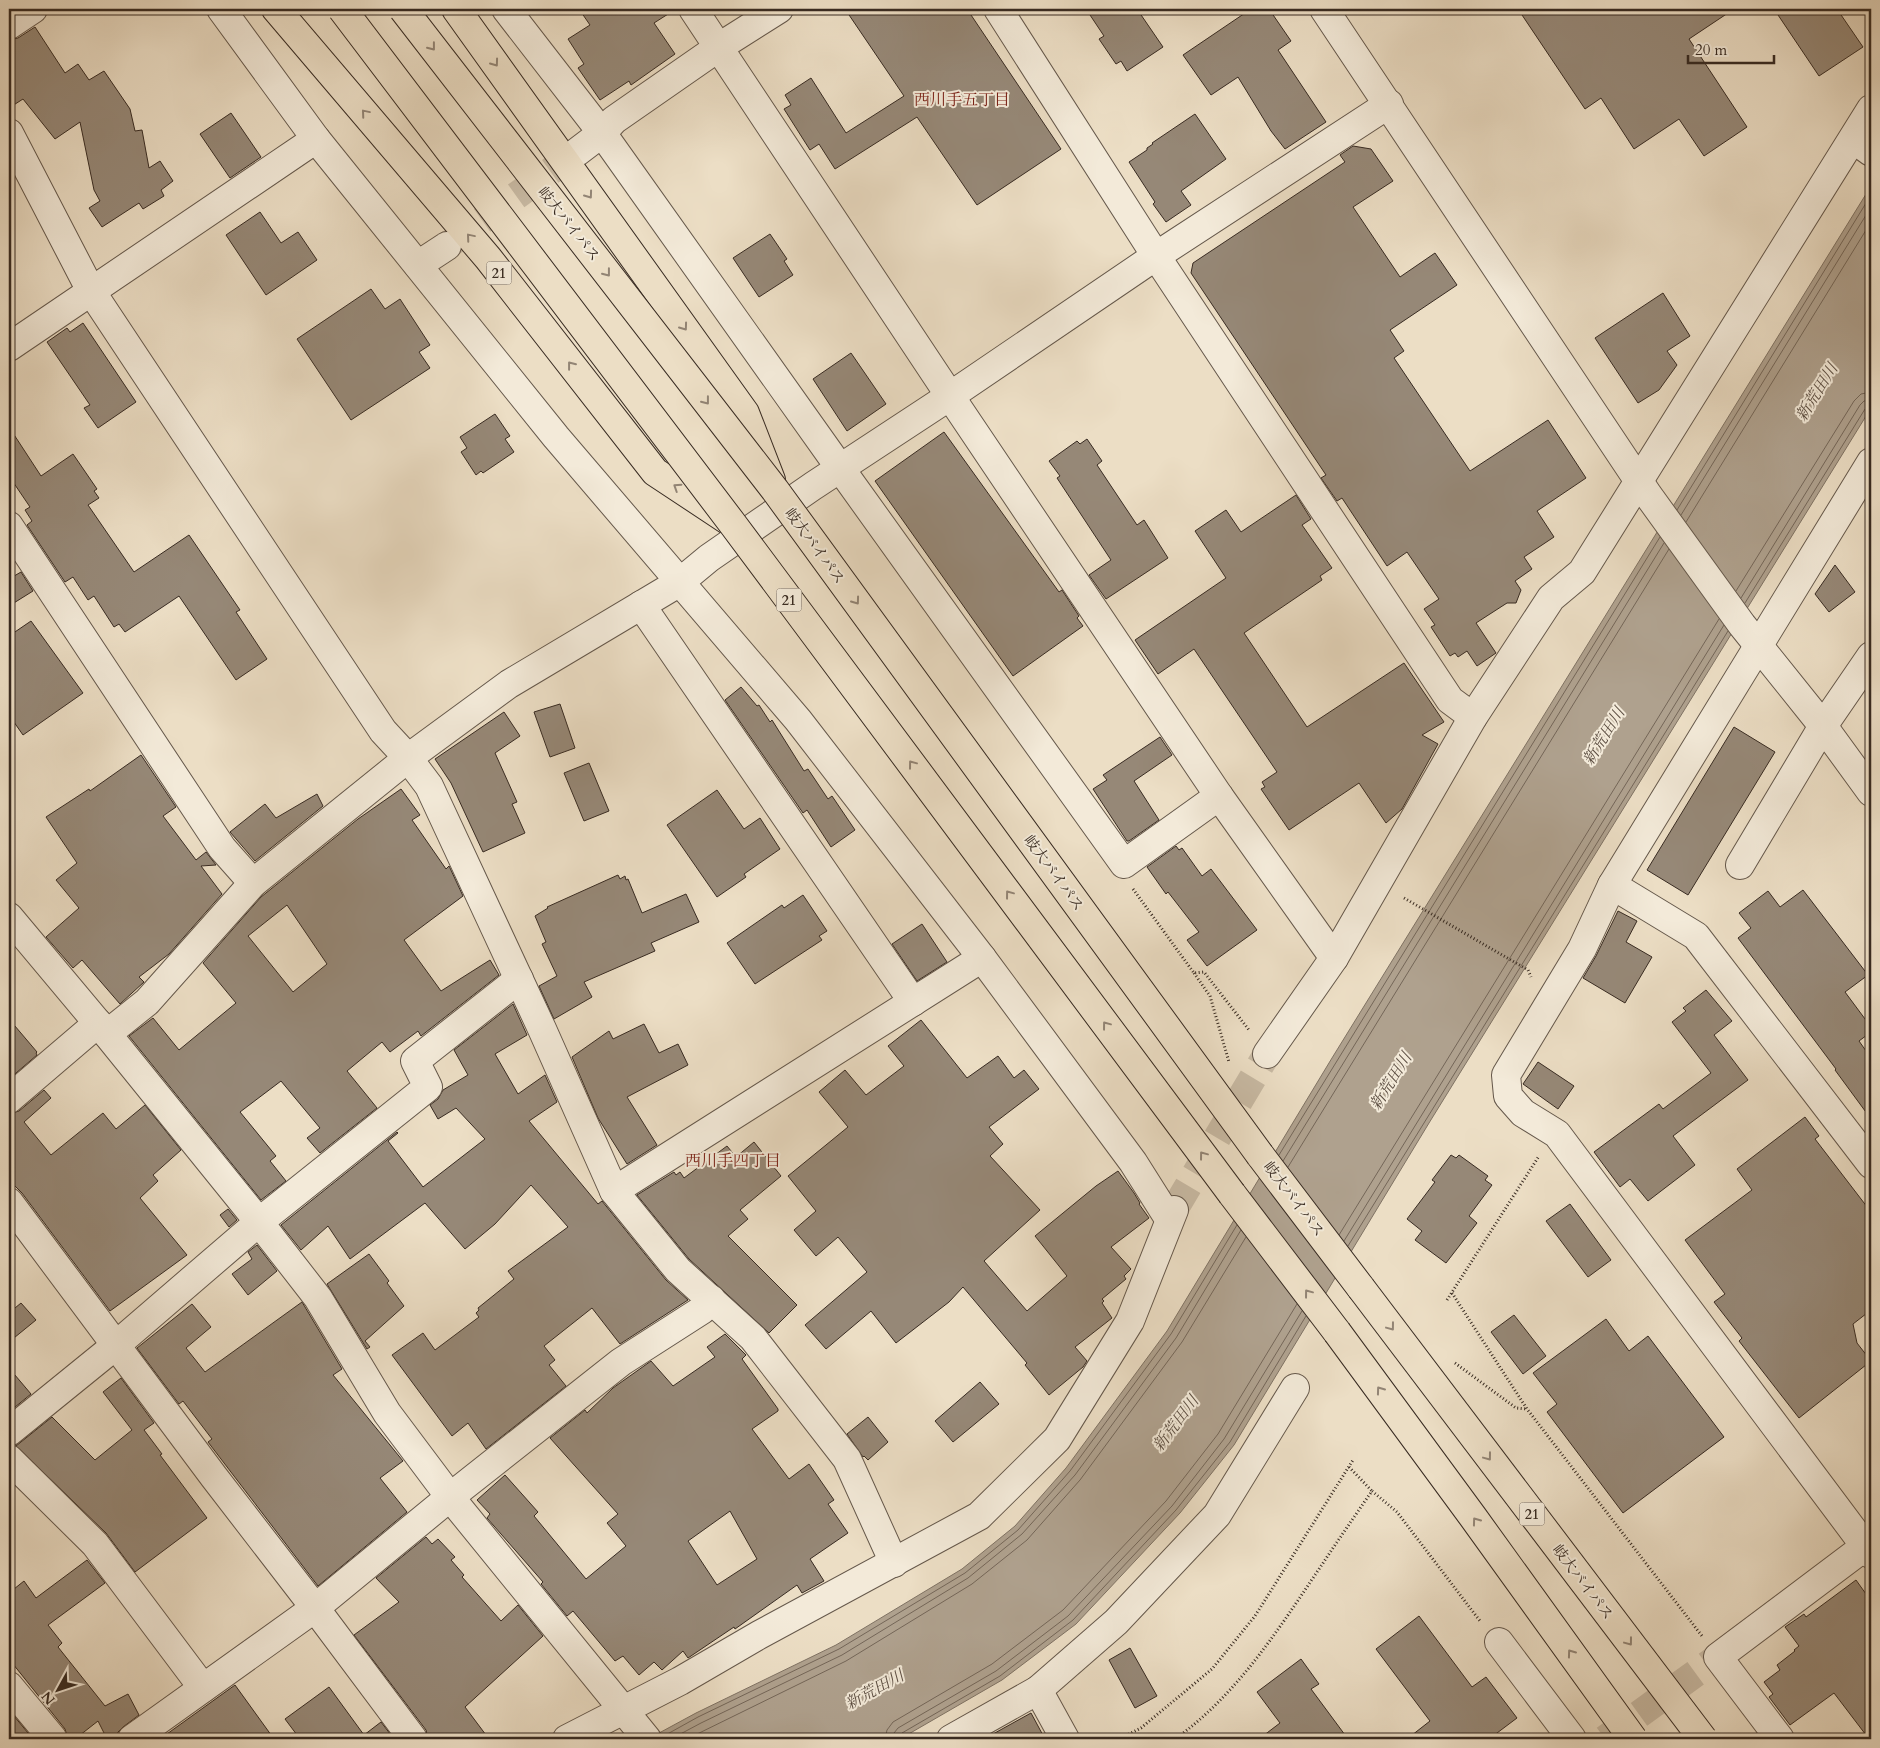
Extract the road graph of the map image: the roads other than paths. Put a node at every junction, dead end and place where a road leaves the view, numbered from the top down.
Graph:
1 (33, 9) edge
2 (221, 9) edge
3 (276, 9) edge
4 (342, 9) edge
5 (403, 9) edge
6 (456, 9) edge
7 (506, 9) edge
8 (693, 9) edge
9 (779, 9) edge
10 (998, 9) edge
11 (1324, 9) edge
12 (9, 25) edge
13 (719, 47) junction
14 (1389, 104) junction
15 (1871, 109) edge
16 (9, 132) edge
17 (602, 133) junction
18 (316, 139) junction
19 (1862, 145) edge
20 (576, 152) tunnel mouth
21 (446, 246) tunnel mouth
22 (1156, 256) junction
23 (418, 265) junction
24 (91, 291) junction
25 (9, 347) edge
26 (950, 396) junction
27 (1871, 462) edge
28 (840, 468) junction
29 (1644, 489) junction
30 (775, 490) junction
31 (732, 523) junction
32 (9, 526) edge
33 (680, 582) junction
34 (641, 605) junction
35 (1750, 635) junction
36 (1871, 656) edge
37 (1473, 717) junction
38 (1822, 726) junction
39 (408, 758) junction
40 (1871, 792) edge
41 (1218, 796) junction
42 (1740, 865) dead end
43 (253, 883) junction
44 (1612, 885) junction
45 (9, 917) edge
46 (982, 958) junction
47 (1334, 958) junction
48 (518, 979) junction
49 (913, 1002) junction
50 (103, 1028) junction
51 (1268, 1052) tunnel mouth
52 (9, 1098) edge
53 (1871, 1164) edge
54 (614, 1191) junction
55 (9, 1202) edge
56 (259, 1222) junction
57 (711, 1300) junction
58 (115, 1346) junction
59 (1295, 1388) dead end
60 (9, 1432) edge
61 (9, 1459) edge
62 (450, 1497) junction
63 (1869, 1548) edge
64 (894, 1563) junction
65 (316, 1608) junction
66 (1499, 1642) road end
67 (9, 1686) edge
68 (203, 1688) junction
69 (1038, 1690) junction
70 (623, 1710) junction
71 (644, 1735) edge
72 (53, 1739) edge
73 (132, 1739) edge
74 (413, 1739) edge
75 (566, 1739) edge
76 (951, 1739) edge
77 (1065, 1739) edge
78 (1572, 1739) edge
79 (1633, 1739) edge
80 (1702, 1739) edge
81 (1780, 1739) edge

1 - 12 street
2 - 18 street
31 -> 3 highway, 21
4 - 31 highway, 21, bridge
5 -> 30 highway, 岐大バイパス / 21, bridge
6 -> 30 highway, 21
7 - 17 street
8 - 13 street
9 - 13 street
10 - 22 street
11 - 14 street
13 - 17 street
13 - 26 street
14 - 22 street
14 - 29 street
15 - 19 street
16 - 24 street
17 - 20 street
17 - 28 street
18 - 23 street
18 - 24 street
19 - 29 street
21 - 23 street
22 - 26 street
22 - 37 street
23 - 33 street
24 - 25 street
24 - 39 street
26 - 28 street
26 - 41 street
27 - 35 street
28 - 33 street
28 - 41 street
29 - 35 street
29 - 37 street
30 -> 80 highway, 岐大バイパス / 21, bridge
79 -> 31 highway, 21, bridge
32 - 43 street
33 - 34 street
33 - 46 street
34 - 39 street
34 - 49 street
35 - 38 street
35 - 44 street
36 - 38 street
37 - 47 street
38 - 40 street
38 - 42 street
39 - 43 street
39 - 48 street
41 - 47 street
43 - 50 street
44 - 53 street
44 - 63 street
45 - 50 street
46 - 49 street
46 - 64 street
47 - 51 street
48 - 54 street
48 - 56 street
49 - 54 street
50 - 52 street
50 - 56 street
54 - 57 street
55 - 58 street
56 - 58 street
56 - 62 street
57 - 62 street
57 - 64 street
58 - 60 street
58 - 65 street
59 - 69 street
61 - 68 street
62 - 65 street
62 - 70 street
63 - 81 street
64 - 70 street
65 - 68 street
65 - 74 street
66 - 78 street
67 - 72 street
68 - 73 street
69 - 76 street
69 - 77 street
70 - 71 street
70 - 75 street

